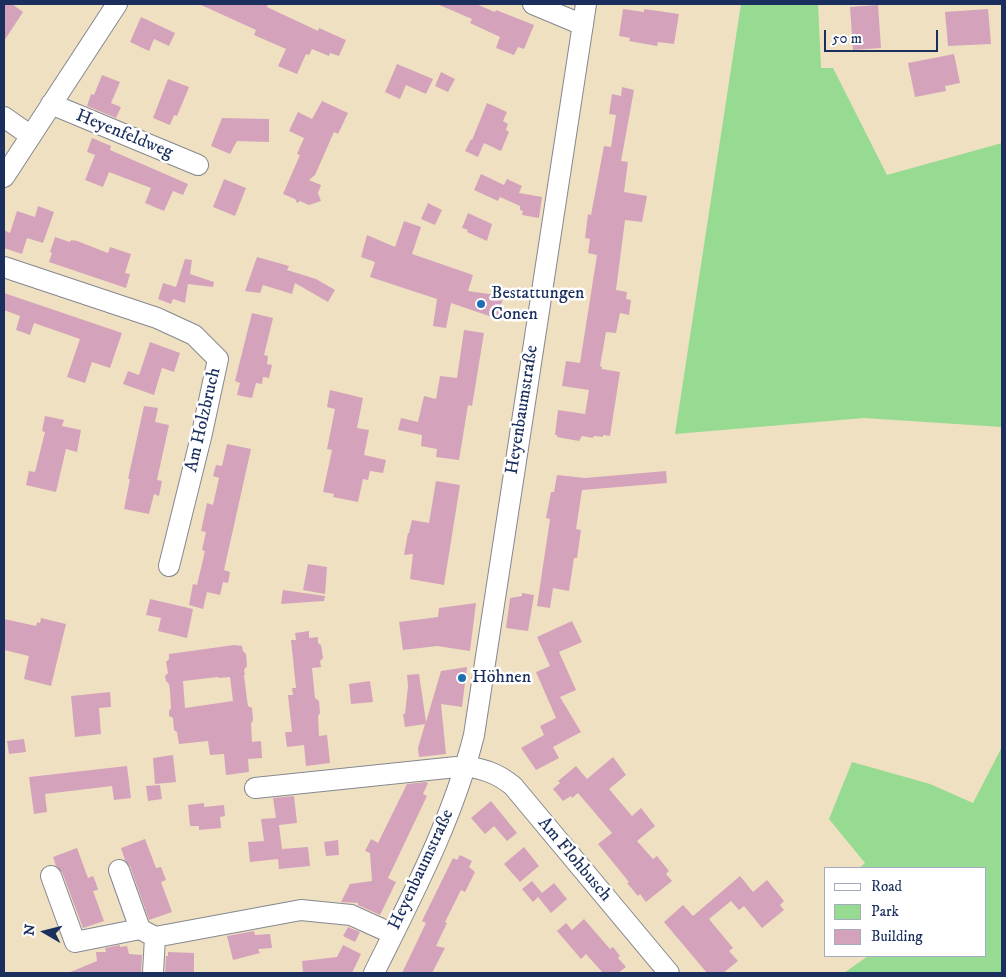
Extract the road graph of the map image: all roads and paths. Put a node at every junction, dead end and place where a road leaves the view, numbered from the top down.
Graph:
1 (117, 4) edge
2 (533, 4) edge
3 (586, 4) edge
4 (583, 25) junction
5 (51, 104) junction
6 (4, 117) edge
7 (31, 136) junction
8 (198, 165) dead end
9 (4, 177) edge
10 (4, 267) edge
11 (169, 566) dead end
12 (466, 766) junction
13 (255, 788) dead end
14 (118, 870) dead end
15 (51, 876) dead end
16 (148, 933) junction
17 (393, 934) junction
18 (154, 973) edge
19 (374, 973) edge
20 (668, 973) edge

1 - 5 street, Heyenfeldweg
2 - 4 street
3 - 4 street, Heyenbaumstraße
4 - 12 street, Heyenbaumstraße
5 - 7 street, Heyenfeldweg
5 - 8 street, Heyenfeldweg
6 - 7 street
7 - 9 street, Heyenfeldweg
10 - 11 street, Am Holzbruch
12 - 13 street
12 - 17 street, Heyenbaumstraße
12 - 20 street, Am Flohbusch
14 - 16 street
15 - 16 street
16 - 17 street
16 - 18 street
17 - 19 street, Heyenbaumstraße

